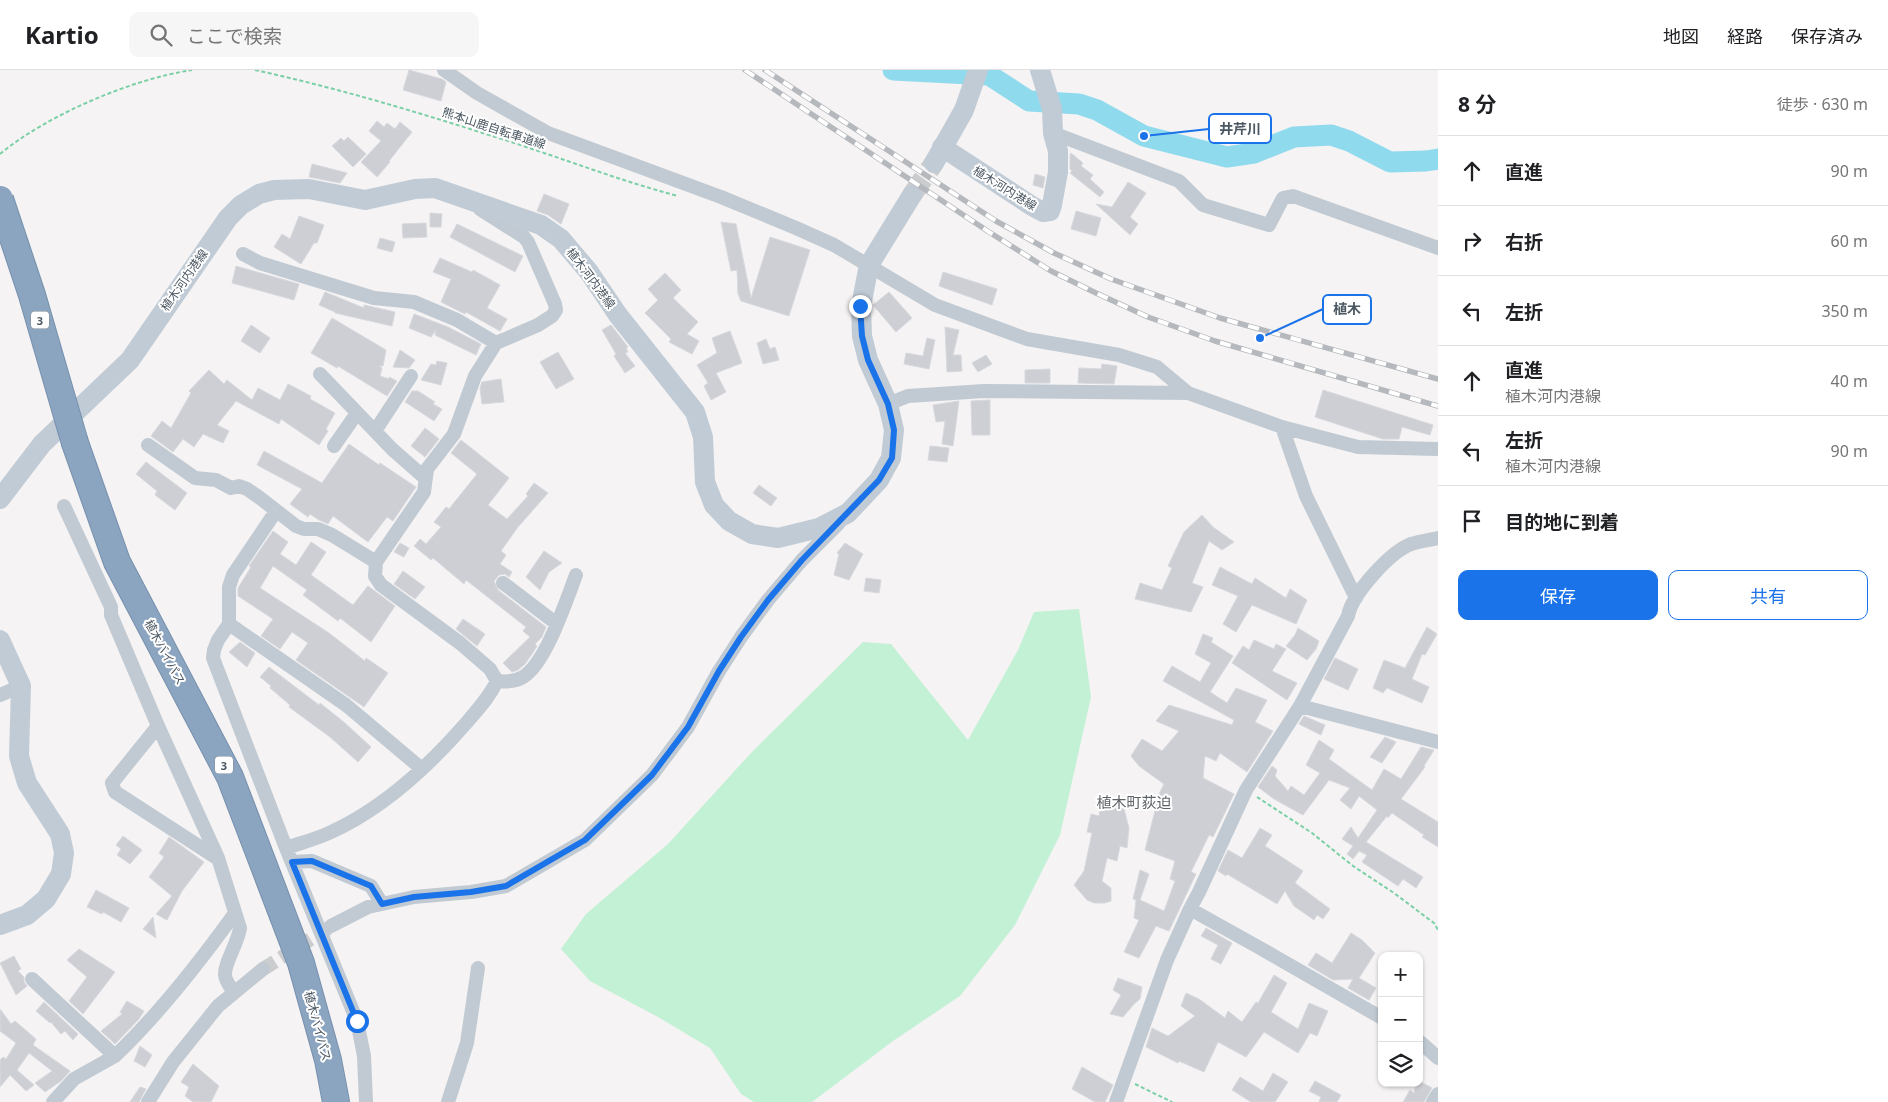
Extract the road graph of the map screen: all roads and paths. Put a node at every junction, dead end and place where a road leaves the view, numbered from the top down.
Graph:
1 (192, 70) edge
2 (255, 70) edge
3 (444, 70) edge
4 (1043, 78) edge
5 (976, 80) edge
6 (1053, 133) junction
7 (0, 154) edge
8 (912, 195) tunnel mouth
9 (683, 197) dead end
10 (0, 199) edge
11 (468, 199) junction
12 (1438, 248) edge
13 (243, 254) dead end
14 (870, 265) junction
15 (496, 343) junction
16 (320, 374) dead end
17 (411, 376) dead end
18 (1188, 393) junction
19 (888, 404) junction
20 (356, 412) junction
21 (1282, 426) junction
22 (375, 431) junction
23 (148, 445) dead end
24 (334, 446) dead end
25 (1438, 449) edge
26 (425, 478) junction
27 (0, 499) edge
28 (64, 506) dead end
29 (276, 511) junction
30 (848, 513) junction
31 (1438, 538) edge
32 (376, 562) junction
33 (576, 575) dead end
34 (503, 583) dead end
35 (1356, 598) junction
36 (230, 624) junction
37 (557, 624) junction
38 (0, 640) edge
39 (497, 681) junction
40 (21, 686) junction
41 (0, 695) edge
42 (1300, 706) junction
43 (158, 726) junction
44 (1438, 742) edge
45 (422, 769) junction
46 (1246, 790) junction
47 (286, 848) junction
48 (218, 858) junction
49 (292, 862) junction
50 (382, 904) junction
51 (1190, 909) junction
52 (235, 913) junction
53 (0, 925) edge
54 (331, 926) tunnel mouth
55 (1438, 930) edge
56 (478, 968) dead end
57 (264, 969) tunnel mouth
58 (32, 978) dead end
59 (234, 993) junction
60 (1378, 1016) edge
61 (1420, 1042) edge
62 (115, 1056) junction
63 (1438, 1058) edge
64 (1124, 1079) junction
65 (1438, 1094) edge
66 (53, 1102) edge
67 (148, 1102) edge
68 (336, 1102) edge
69 (366, 1102) edge
70 (448, 1102) edge
71 (1116, 1102) edge
72 (1172, 1102) edge
73 (1433, 1102) edge

1 - 7 path
2 - 9 path, 熊本山鹿自転車道線
3 - 14 street
4 - 6 main road, 植木河内港線
5 - 6 main road, 植木河内港線
6 - 12 street
8 - 14 main road, 植木河内港線
10 - 68 highway, 植木バイパス / 3, bridge
11 - 15 street
11 - 27 main road, 植木河内港線
11 - 30 main road, 植木河内港線
13 - 15 street
14 - 18 street
14 - 19 main road, 植木河内港線
15 - 26 street
16 - 20 street
17 - 22 street
18 - 19 street
18 - 21 street
19 - 30 main road, 植木河内港線
20 - 22 street
20 - 24 street
21 - 25 street
21 - 35 street
22 - 26 street
23 - 29 street
26 - 32 street
28 - 43 street
29 - 32 street
29 - 36 street
30 - 50 street
31 - 35 street
32 - 39 street
33 - 37 street
34 - 37 street
35 - 42 street
36 - 45 street
36 - 47 street
37 - 39 street
38 - 40 main road
39 - 45 street
40 - 41 street
40 - 53 main road
42 - 44 street
42 - 46 street
43 - 48 street
43 - 48 street
45 - 47 street
46 - 51 street
46 - 55 path
47 - 49 street
48 - 52 street
49 - 50 street
49 - 69 street
50 - 54 street
51 - 60 street
51 - 64 street
52 - 59 street
52 - 62 street
56 - 70 street
57 - 59 street
58 - 62 street
59 - 67 street
61 - 63 street
62 - 66 street
64 - 71 street
64 - 72 path
65 - 73 street

